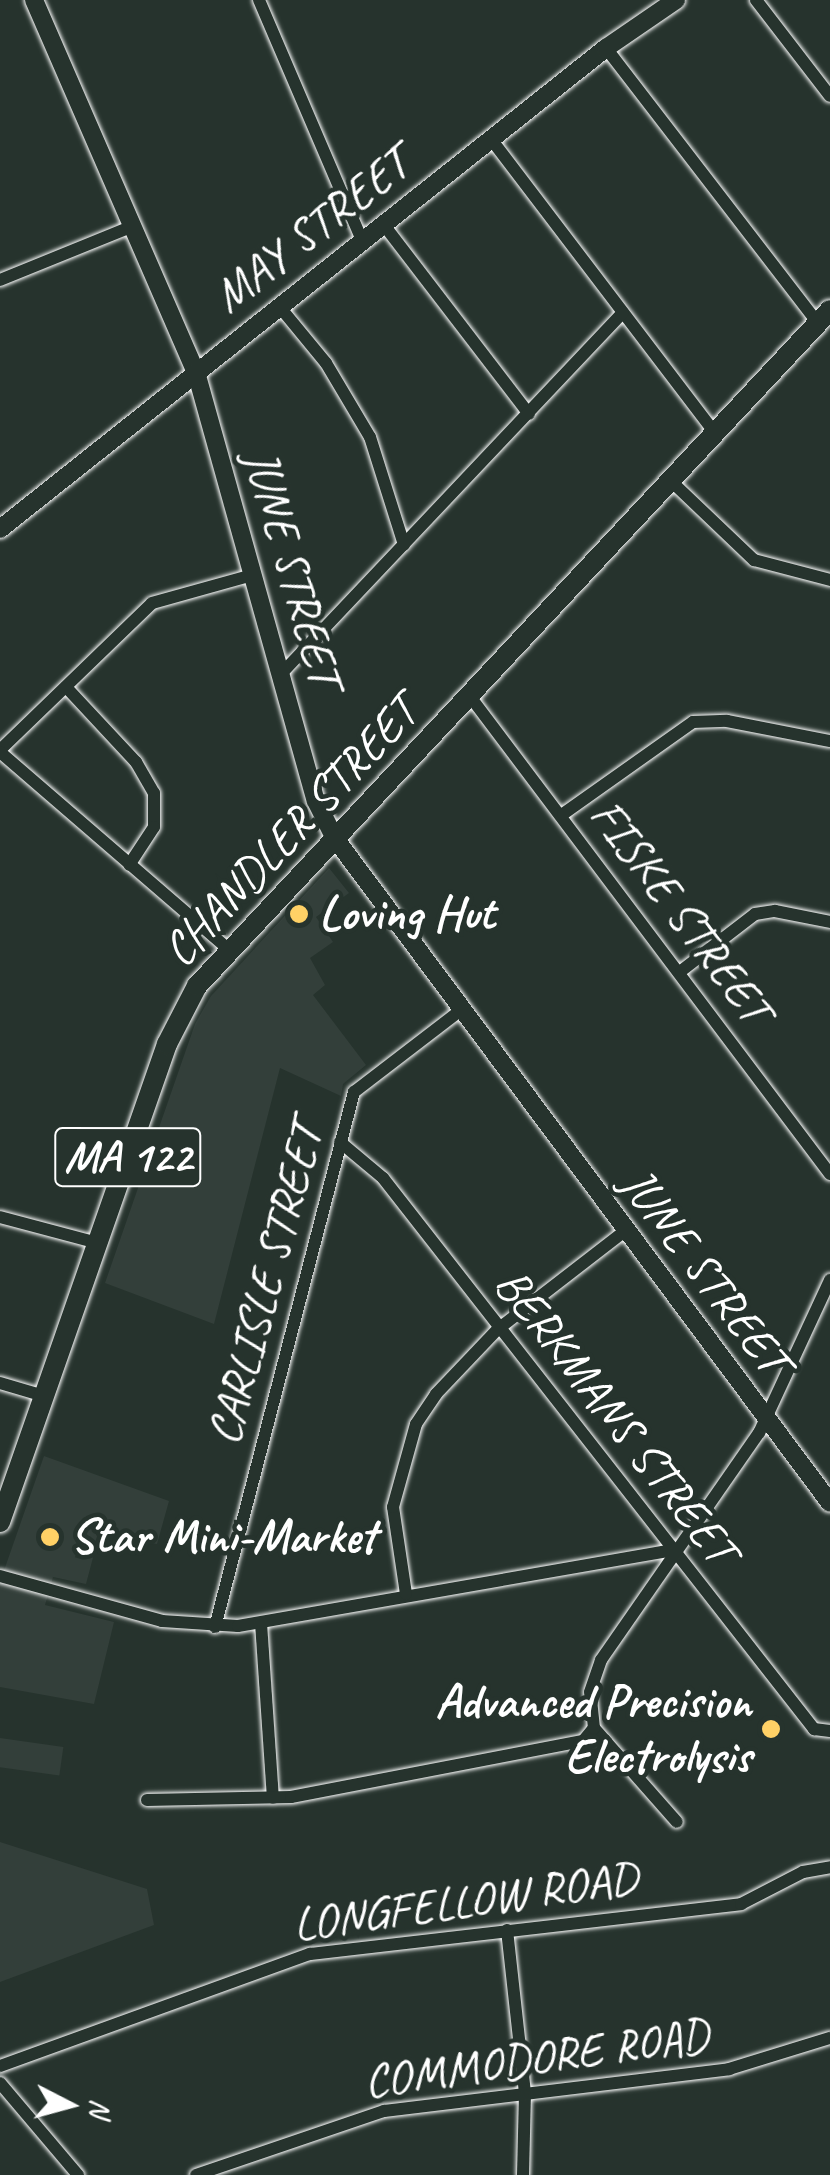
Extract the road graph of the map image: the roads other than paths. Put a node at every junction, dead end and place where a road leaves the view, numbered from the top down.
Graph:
1 (34, 0) edge
2 (258, 0) edge
3 (676, 0) edge
4 (756, 0) edge
5 (606, 48) junction
6 (830, 96) edge
7 (491, 139) junction
8 (384, 224) junction
9 (128, 228) junction
10 (362, 240) junction
11 (0, 280) edge
12 (279, 306) junction
13 (623, 314) junction
14 (824, 317) edge
15 (196, 372) junction
16 (529, 414) junction
17 (716, 434) junction
18 (671, 482) junction
19 (0, 529) edge
20 (404, 545) junction
21 (252, 575) junction
22 (830, 580) edge
23 (282, 672) junction
24 (66, 688) junction
25 (469, 695) junction
26 (830, 742) edge
27 (0, 751) edge
28 (563, 814) junction
29 (334, 837) junction
30 (129, 865) junction
31 (830, 922) edge
32 (229, 950) junction
33 (680, 970) junction
34 (461, 1010) junction
35 (340, 1142) junction
36 (830, 1174) edge
37 (0, 1217) edge
38 (625, 1232) junction
39 (98, 1243) junction
40 (830, 1280) edge
41 (825, 1300) edge
42 (498, 1328) junction
43 (0, 1383) edge
44 (44, 1396) junction
45 (765, 1417) junction
46 (830, 1503) edge
47 (0, 1522) edge
48 (674, 1550) junction
49 (0, 1576) edge
50 (406, 1594) junction
51 (261, 1623) junction
52 (215, 1626) junction
53 (594, 1728) junction
54 (830, 1731) edge
55 (273, 1798) junction
56 (147, 1800) dead end
57 (677, 1822) dead end
58 (830, 1866) edge
59 (506, 1930) junction
60 (830, 2038) edge
61 (0, 2066) edge
62 (0, 2084) edge
63 (525, 2092) junction
64 (78, 2175) edge
65 (196, 2175) edge
66 (522, 2175) edge

1 - 9 street, JUNE STREET
2 - 10 street
3 - 5 street, MAY STREET
4 - 6 street
5 - 7 street, MAY STREET
5 - 14 street
7 - 8 street, MAY STREET
7 - 13 street
8 - 10 street, MAY STREET
8 - 16 street
9 - 11 street
9 - 15 street, JUNE STREET
10 - 12 street, MAY STREET
12 - 15 street, MAY STREET
12 - 20 street
13 - 16 street
13 - 17 street
14 - 17 main road, CHANDLER STREET / MA 122
15 - 19 street, MAY STREET
15 - 21 street, JUNE STREET
16 - 20 street
17 - 18 main road, CHANDLER STREET / MA 122
18 - 22 street
18 - 25 main road, CHANDLER STREET / MA 122
20 - 23 street
21 - 23 street, JUNE STREET
21 - 24 street
23 - 29 street, JUNE STREET
24 - 27 street
24 - 30 street
25 - 28 street, FISKE STREET
25 - 29 main road, CHANDLER STREET / MA 122
26 - 28 street
27 - 30 street
28 - 33 street, FISKE STREET
29 - 32 main road, CHANDLER STREET / MA 122
29 - 34 street, JUNE STREET
30 - 32 street
31 - 33 street
32 - 39 main road, CHANDLER STREET / MA 122
33 - 36 street, FISKE STREET
34 - 35 street, CARLISLE STREET
34 - 38 street, JUNE STREET
35 - 42 street, BERKMANS STREET
35 - 52 street, CARLISLE STREET
37 - 39 street
38 - 42 street
38 - 45 street, JUNE STREET
39 - 44 main road, CHANDLER STREET / MA 122
40 - 41 street
41 - 45 street
42 - 48 street, BERKMANS STREET
42 - 50 street
43 - 44 street
44 - 47 main road, CHANDLER STREET / MA 122
45 - 46 street, JUNE STREET
45 - 48 street
48 - 50 street
48 - 53 street
48 - 54 street, BERKMANS STREET
49 - 52 street
50 - 51 street
51 - 52 street
51 - 55 street
53 - 55 street
53 - 57 street
55 - 56 street
58 - 59 street, LONGFELLOW ROAD
59 - 61 street, LONGFELLOW ROAD
59 - 63 street
60 - 63 street, COMMODORE ROAD
62 - 64 street
63 - 65 street, COMMODORE ROAD
63 - 66 street

